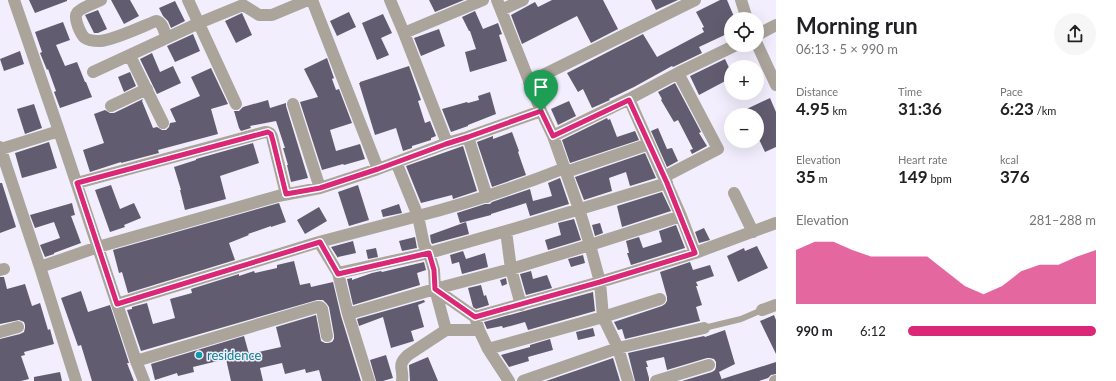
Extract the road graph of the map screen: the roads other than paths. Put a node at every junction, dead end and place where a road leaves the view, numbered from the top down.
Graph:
1 (14, 0) edge
2 (101, 0) edge
3 (188, 0) edge
4 (308, 0) edge
5 (312, 0) edge
6 (390, 0) edge
7 (483, 0) edge
8 (523, 0) edge
9 (695, 0) edge
10 (741, 0) edge
11 (499, 5) edge
12 (745, 12) edge
13 (199, 23) junction
14 (776, 25) edge
15 (764, 31) edge
16 (404, 33) junction
17 (167, 38) junction
18 (724, 51) edge
19 (761, 52) edge
20 (130, 56) junction
21 (93, 72) dead end
22 (678, 73) junction
23 (529, 82) junction
24 (776, 85) edge
25 (147, 89) junction
26 (629, 100) junction
27 (236, 104) dead end
28 (293, 104) dead end
29 (111, 106) dead end
30 (541, 111) junction
31 (162, 123) dead end
32 (60, 131) junction
33 (553, 136) junction
34 (468, 137) junction
35 (446, 144) junction
36 (649, 144) junction
37 (0, 148) edge
38 (396, 162) junction
39 (378, 169) junction
40 (566, 170) junction
41 (665, 180) junction
42 (77, 183) junction
43 (320, 188) junction
44 (734, 193) dead end
45 (286, 194) junction
46 (487, 197) junction
47 (579, 210) junction
48 (418, 216) junction
49 (681, 216) junction
50 (776, 223) edge
51 (506, 231) junction
52 (752, 232) junction
53 (320, 242) junction
54 (590, 245) junction
55 (98, 247) junction
56 (429, 253) junction
57 (695, 253) junction
58 (40, 267) junction
59 (511, 269) junction
60 (338, 274) junction
61 (600, 282) junction
62 (435, 289) junction
63 (660, 299) dead end
64 (117, 304) junction
65 (521, 305) junction
66 (776, 305) edge
67 (762, 310) joint
68 (348, 314) junction
69 (475, 317) junction
70 (603, 317) junction
71 (18, 327) dead end
72 (704, 328) joint
73 (446, 330) junction
74 (479, 330) junction
75 (0, 332) edge
76 (327, 336) dead end
77 (618, 348) junction
78 (488, 349) junction
79 (136, 361) junction
80 (709, 365) dead end
81 (538, 379) edge
82 (506, 380) edge
83 (76, 381) edge
84 (144, 381) edge
85 (369, 381) edge
86 (402, 381) edge
87 (523, 381) edge
88 (628, 381) edge
89 (656, 381) edge

1 - 32 street
2 - 17 street
3 - 13 street
4 - 13 street
5 - 39 street
6 - 16 street
7 - 16 street
8 - 11 street
9 - 23 street
10 - 12 street
11 - 23 street
13 - 17 street
13 - 27 street
14 - 15 street
16 - 35 street
17 - 20 street
18 - 22 street
19 - 24 street
20 - 21 street
20 - 25 street
22 - 26 street
22 - 41 street
23 - 30 street
25 - 29 street
25 - 31 street
26 - 33 street
26 - 36 street
28 - 43 street
30 - 33 street
30 - 34 street
32 - 37 street
32 - 42 street
33 - 40 street
34 - 35 street
34 - 46 street
35 - 38 street
36 - 40 street
36 - 41 street
37 - 58 street
38 - 39 street
38 - 48 street
39 - 43 street
40 - 46 street
40 - 47 street
41 - 47 street
41 - 49 street
42 - 45 street
42 - 55 street
43 - 45 street
44 - 52 street
45 - 55 street
46 - 48 street
47 - 51 street
47 - 54 street
48 - 53 street
48 - 56 street
49 - 54 street
49 - 57 street
50 - 52 street
51 - 56 street
51 - 59 street
52 - 57 street
53 - 60 street
53 - 64 street
54 - 59 street
54 - 61 street
55 - 58 street
55 - 64 street
56 - 60 street
56 - 62 street
57 - 61 street
58 - 83 street
59 - 62 street
59 - 65 street
60 - 68 street
61 - 65 street
61 - 70 street
62 - 68 street
62 - 69 street
62 - 73 street
63 - 70 street
64 - 79 street
65 - 69 street
66 - 67 street
67 - 72 lane
68 - 85 street
69 - 74 street
70 - 77 street
70 - 78 street
71 - 75 street
72 - 77 street
73 - 74 street
73 - 86 street
74 - 78 street
76 - 79 street
77 - 81 street
77 - 88 street
78 - 82 street
79 - 84 street
80 - 89 street
81 - 87 street

